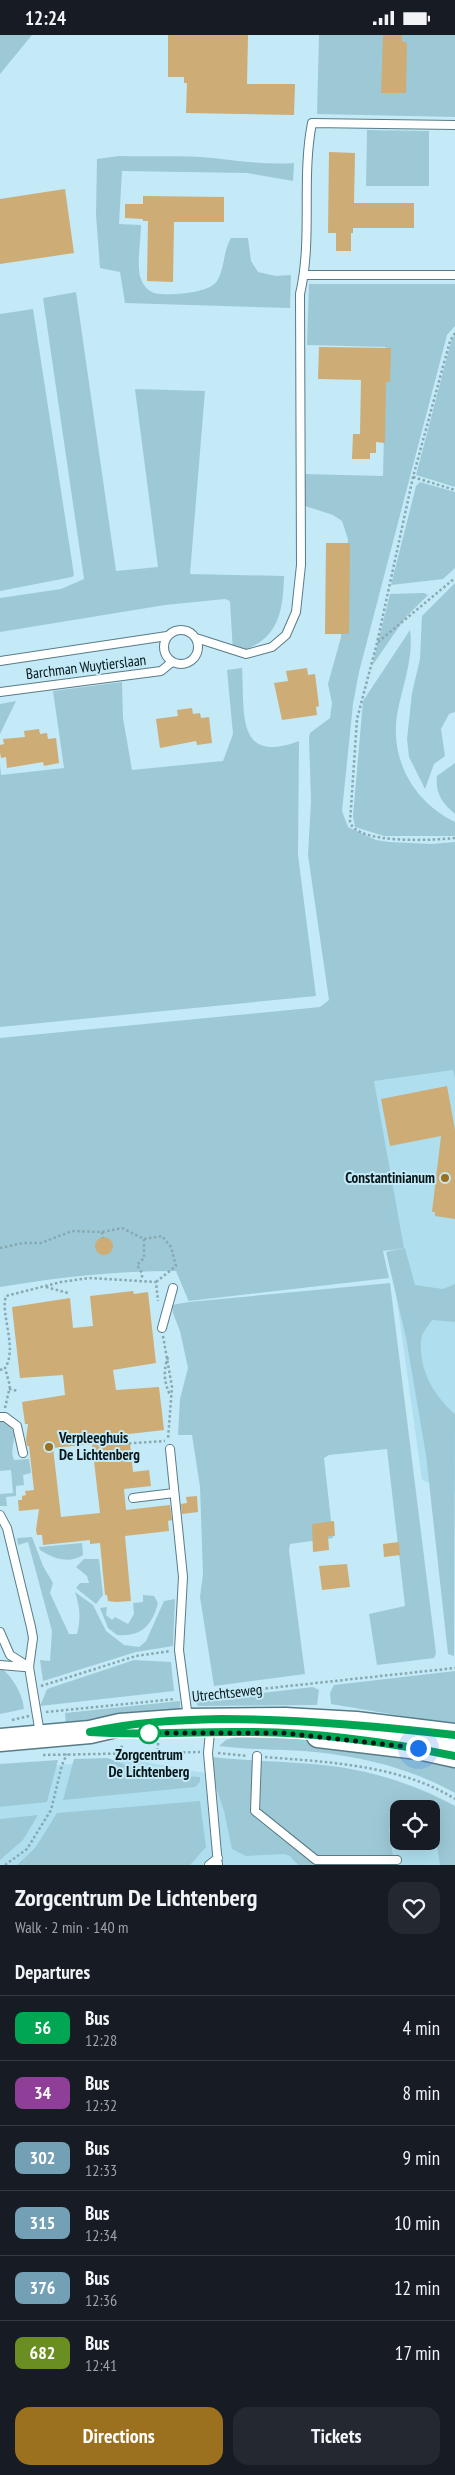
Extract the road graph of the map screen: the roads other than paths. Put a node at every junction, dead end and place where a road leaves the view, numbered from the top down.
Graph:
1 (455, 125) edge
2 (305, 275) junction
3 (455, 275) edge
4 (168, 636) junction
5 (196, 638) junction
6 (0, 661) edge
7 (172, 662) junction
8 (0, 691) edge
9 (174, 1288) dead end
10 (162, 1328) road end
11 (2, 1417) edge
12 (170, 1449) road end
13 (23, 1453) dead end
14 (174, 1493) junction
15 (133, 1498) dead end
16 (0, 1515) edge
17 (0, 1632) edge
18 (0, 1665) edge
19 (28, 1667) junction
20 (5, 1731) edge
21 (204, 1731) junction
22 (455, 1735) edge
23 (39, 1746) junction
24 (257, 1756) road end
25 (455, 1756) edge
26 (397, 1860) dead end
27 (218, 1862) edge
28 (209, 1865) edge

1 - 2 lane
2 - 3 lane
2 - 5 lane
4 - 5 lane
4 - 6 lane, Barchman Wuytierslaan
4 - 7 lane
5 - 7 lane
7 - 8 lane, Barchman Wuytierslaan
9 - 10 lane
11 - 13 lane
12 - 14 lane
14 - 15 lane
14 - 21 lane
16 - 19 lane
17 - 19 lane
18 - 19 lane
19 - 23 lane
20 - 23 main road, Utrechtseweg
21 - 22 main road, Utrechtseweg
21 - 23 main road, Utrechtseweg
21 - 25 main road, Utrechtseweg
21 - 27 lane
24 - 26 lane
27 - 28 lane

